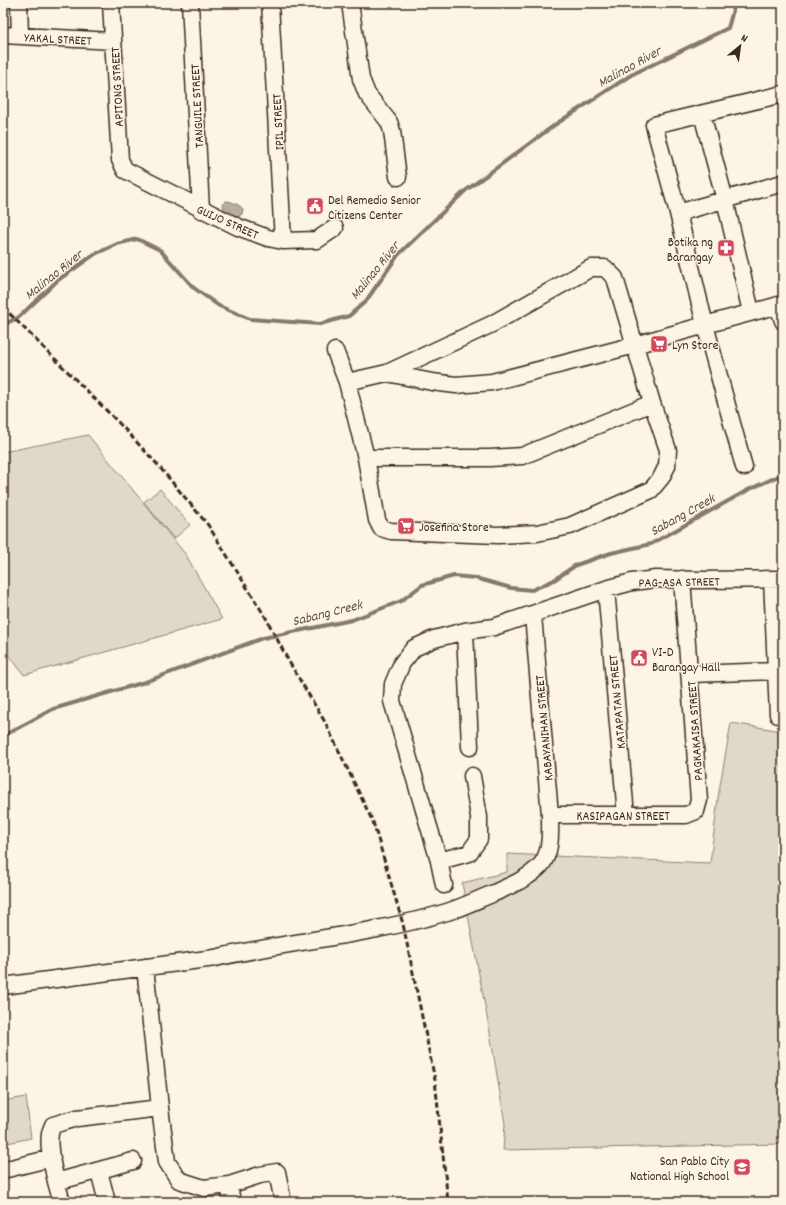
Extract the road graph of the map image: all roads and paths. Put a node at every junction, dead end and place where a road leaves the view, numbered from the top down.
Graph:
1 (19, 3) edge
2 (111, 3) edge
3 (190, 3) edge
4 (270, 3) edge
5 (350, 3) edge
6 (3, 35) edge
7 (20, 36) junction
8 (113, 41) junction
9 (782, 98) edge
10 (702, 114) junction
11 (125, 170) joint
12 (398, 177) dead end
13 (783, 183) edge
14 (725, 200) junction
15 (201, 210) junction
16 (678, 213) junction
17 (335, 228) dead end
18 (283, 241) junction
19 (781, 304) edge
20 (751, 312) junction
21 (783, 321) edge
22 (705, 325) junction
23 (635, 346) junction
24 (335, 351) dead end
25 (387, 373) junction
26 (347, 382) junction
27 (652, 403) junction
28 (366, 458) junction
29 (744, 466) dead end
30 (682, 579) junction
31 (778, 579) edge
32 (606, 589) junction
33 (533, 615) junction
34 (466, 631) junction
35 (776, 671) junction
36 (690, 674) junction
37 (778, 716) dead end
38 (470, 748) dead end
39 (472, 776) dead end
40 (696, 811) joint
41 (626, 814) junction
42 (550, 815) junction
43 (439, 861) junction
44 (444, 885) dead end
45 (145, 967) junction
46 (3, 986) edge
47 (160, 1108) junction
48 (52, 1158) junction
49 (133, 1161) dead end
50 (3, 1170) edge
51 (99, 1171) junction
52 (56, 1182) junction
53 (229, 1185) junction
54 (62, 1202) edge
55 (107, 1202) edge
56 (232, 1202) edge
57 (283, 1202) edge

1 - 7 street
2 - 8 street, APITONG STREET
3 - 15 street, TANGUILE STREET
4 - 18 street, IPIL STREET
5 - 12 street
6 - 7 street, YAKAL STREET
7 - 8 street, YAKAL STREET
8 - 11 street, APITONG STREET
9 - 10 street
10 - 14 street
10 - 16 street
11 - 15 street, GUIJO STREET
13 - 14 street
14 - 16 street
14 - 20 street
15 - 18 street, GUIJO STREET
16 - 22 street
17 - 18 street, GUIJO STREET
19 - 20 street
19 - 21 street
20 - 22 street
22 - 23 street
22 - 29 street
23 - 25 street
23 - 25 street
23 - 27 street
24 - 26 street
25 - 26 street
26 - 28 street
27 - 28 street
27 - 28 street
30 - 31 street, PAG-ASA STREET
30 - 32 street, PAG-ASA STREET
30 - 36 street, PAGKAKAISA STREET
31 - 35 street
32 - 33 street, PAG-ASA STREET
32 - 41 street, KATAPATAN STREET
33 - 34 street, PAG-ASA STREET
33 - 42 street, KABAYANIHAN STREET
34 - 38 street
34 - 43 street, PAG-ASA STREET
35 - 36 street
35 - 37 street
36 - 40 street, PAGKAKAISA STREET
39 - 43 street
40 - 41 street, KASIPAGAN STREET
41 - 42 street, KASIPAGAN STREET
42 - 45 street, KABAYANIHAN STREET
43 - 44 street, PAG-ASA STREET
45 - 46 street
45 - 47 street
47 - 48 street
47 - 53 street
48 - 50 street
48 - 52 street
49 - 51 street
51 - 52 street
51 - 55 street
52 - 54 street
53 - 56 street
53 - 57 street

